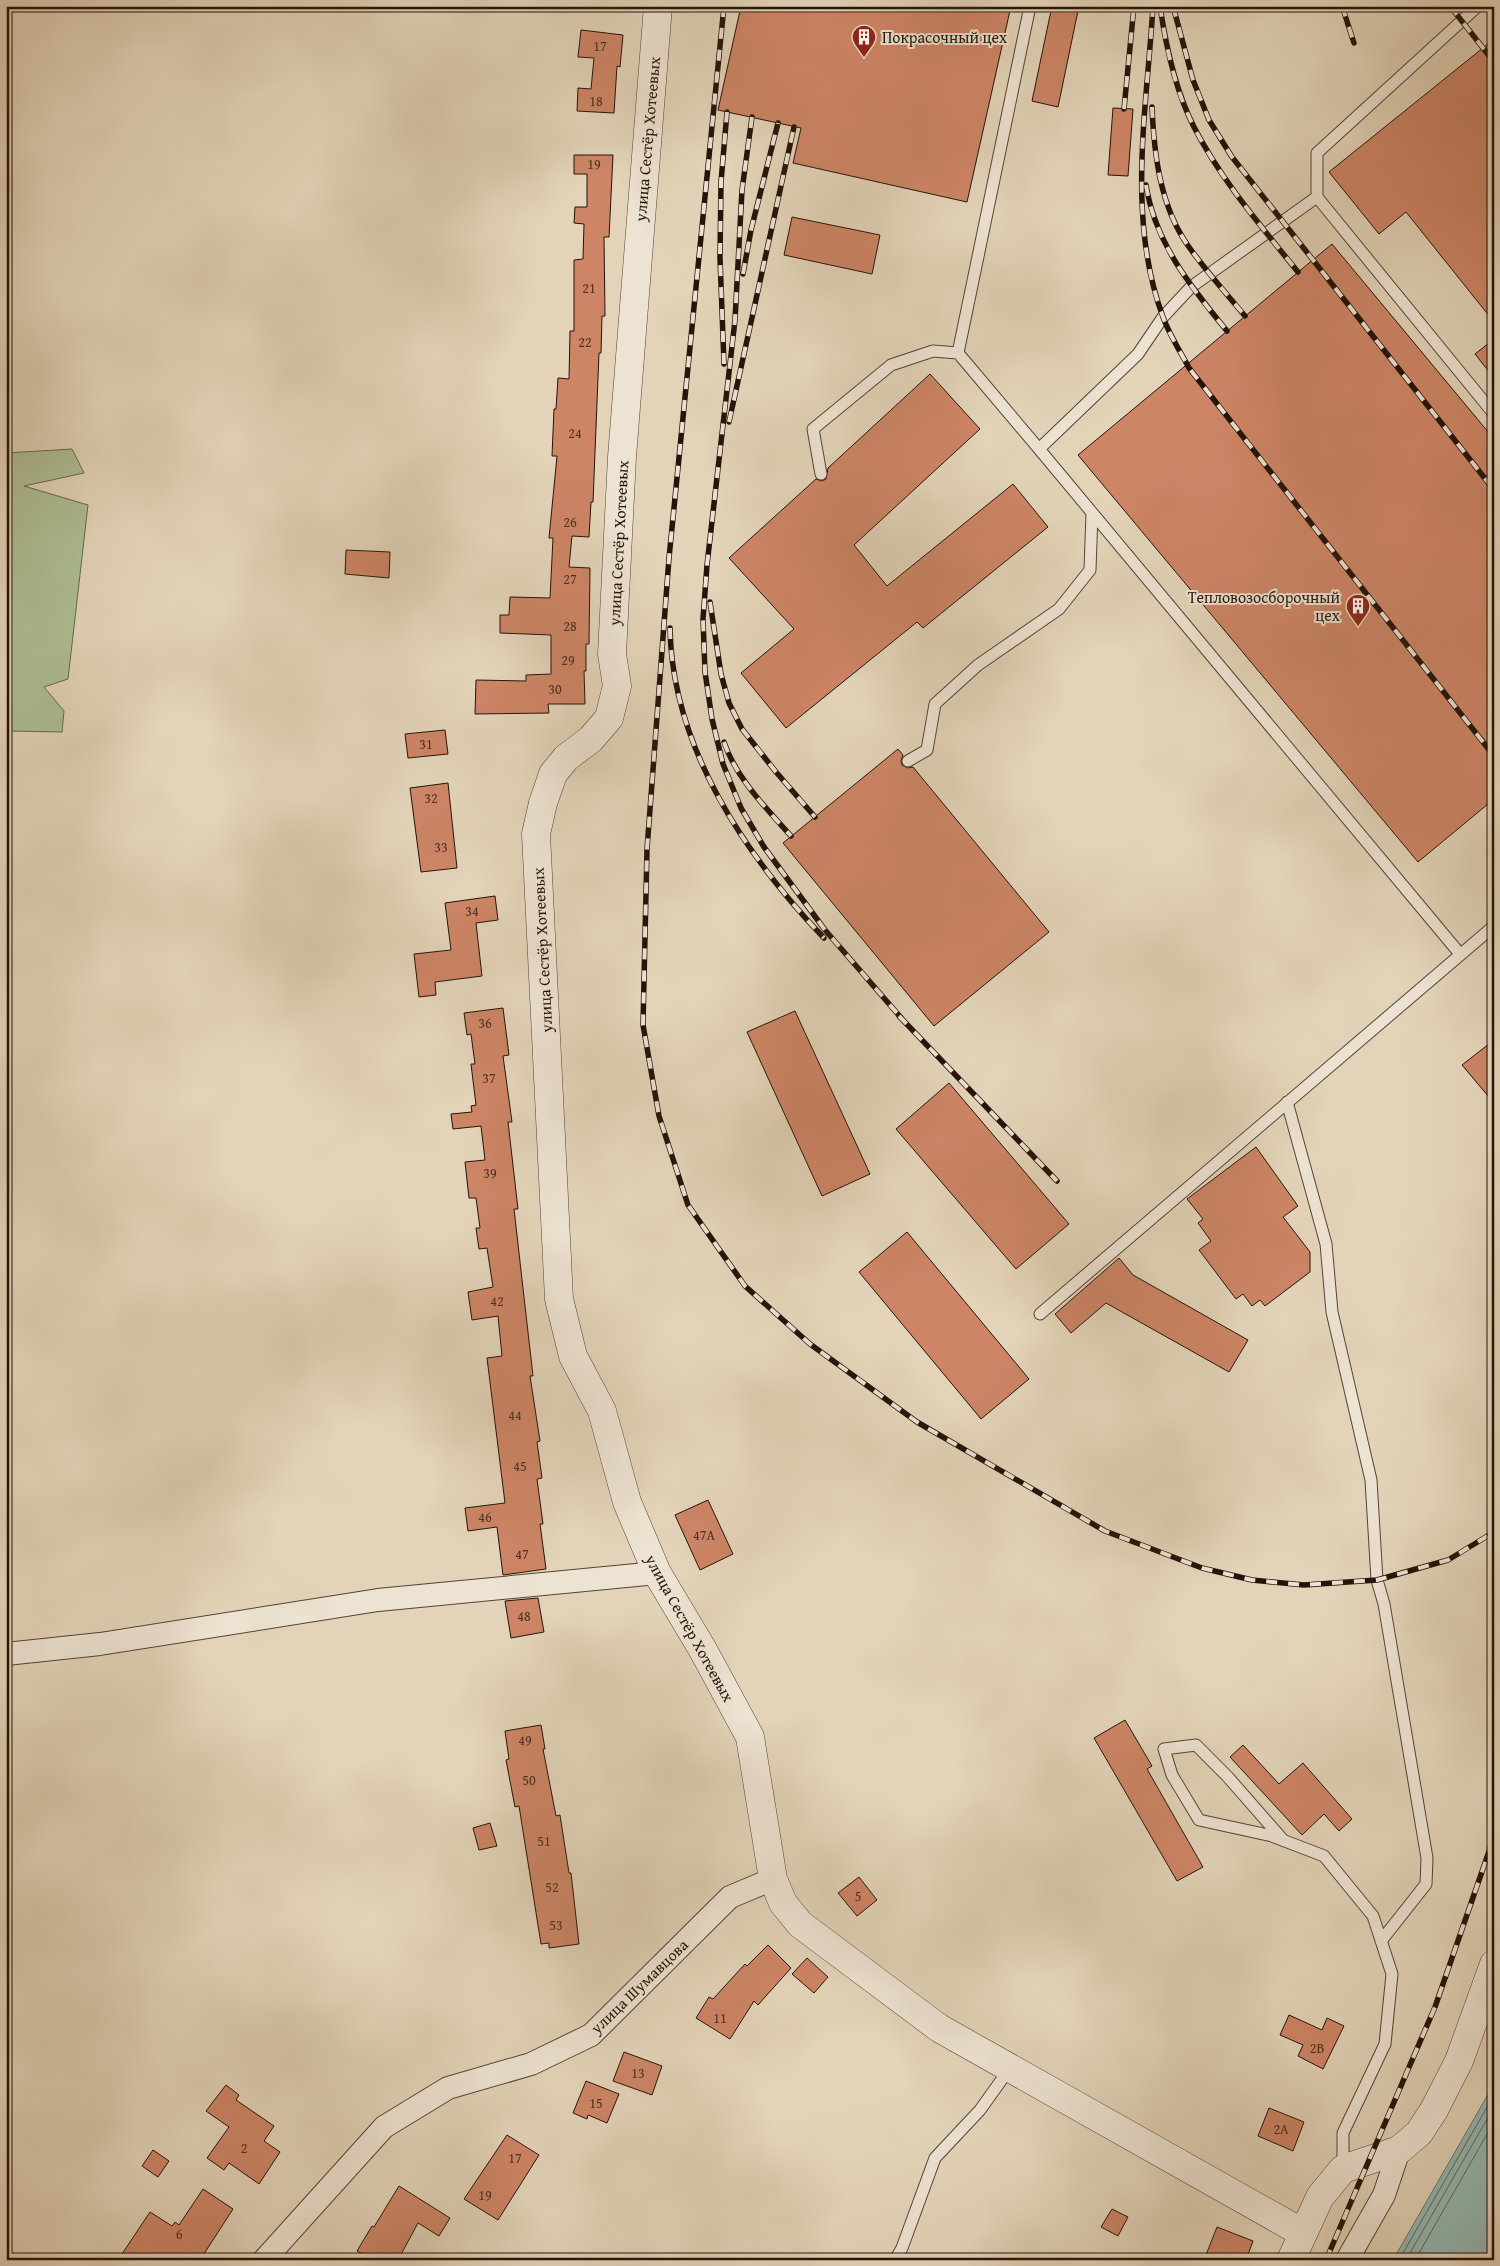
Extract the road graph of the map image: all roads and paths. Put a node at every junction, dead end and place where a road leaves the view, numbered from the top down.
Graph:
1 (658, 6) edge
2 (1030, 6) edge
3 (1478, 6) edge
4 (1317, 197) junction
5 (958, 353) junction
6 (1494, 414) edge
7 (1040, 449) junction
8 (821, 474) dead end
9 (1092, 513) junction
10 (908, 761) dead end
11 (1494, 926) edge
12 (1460, 954) junction
13 (1287, 1102) junction
14 (1040, 1314) dead end
15 (657, 1573) junction
16 (6, 1654) edge
17 (1284, 1841) junction
18 (774, 1879) junction
19 (1381, 1941) junction
20 (1494, 1964) edge
21 (1010, 2068) junction
22 (1399, 2150) junction
23 (1343, 2169) junction
24 (1303, 2233) junction
25 (264, 2260) edge
26 (895, 2260) edge
27 (1291, 2260) edge
28 (1348, 2260) edge

1 - 15 street, улица Сестёр Хотеевых
2 - 5 lane
3 - 4 lane
4 - 6 lane
4 - 7 lane
5 - 7 lane
5 - 8 lane
7 - 9 lane
9 - 10 lane
9 - 12 lane
11 - 12 lane
12 - 13 lane
13 - 14 lane
13 - 19 lane
15 - 16 street
15 - 18 street, улица Сестёр Хотеевых
17 - 17 lane
17 - 19 lane
18 - 21 street, улица Сестёр Хотеевых
18 - 25 street, улица Шумавцова
19 - 23 lane
20 - 22 street
21 - 24 street, улица Сестёр Хотеевых
21 - 26 lane
22 - 23 street
22 - 28 street
23 - 24 street
24 - 27 street

